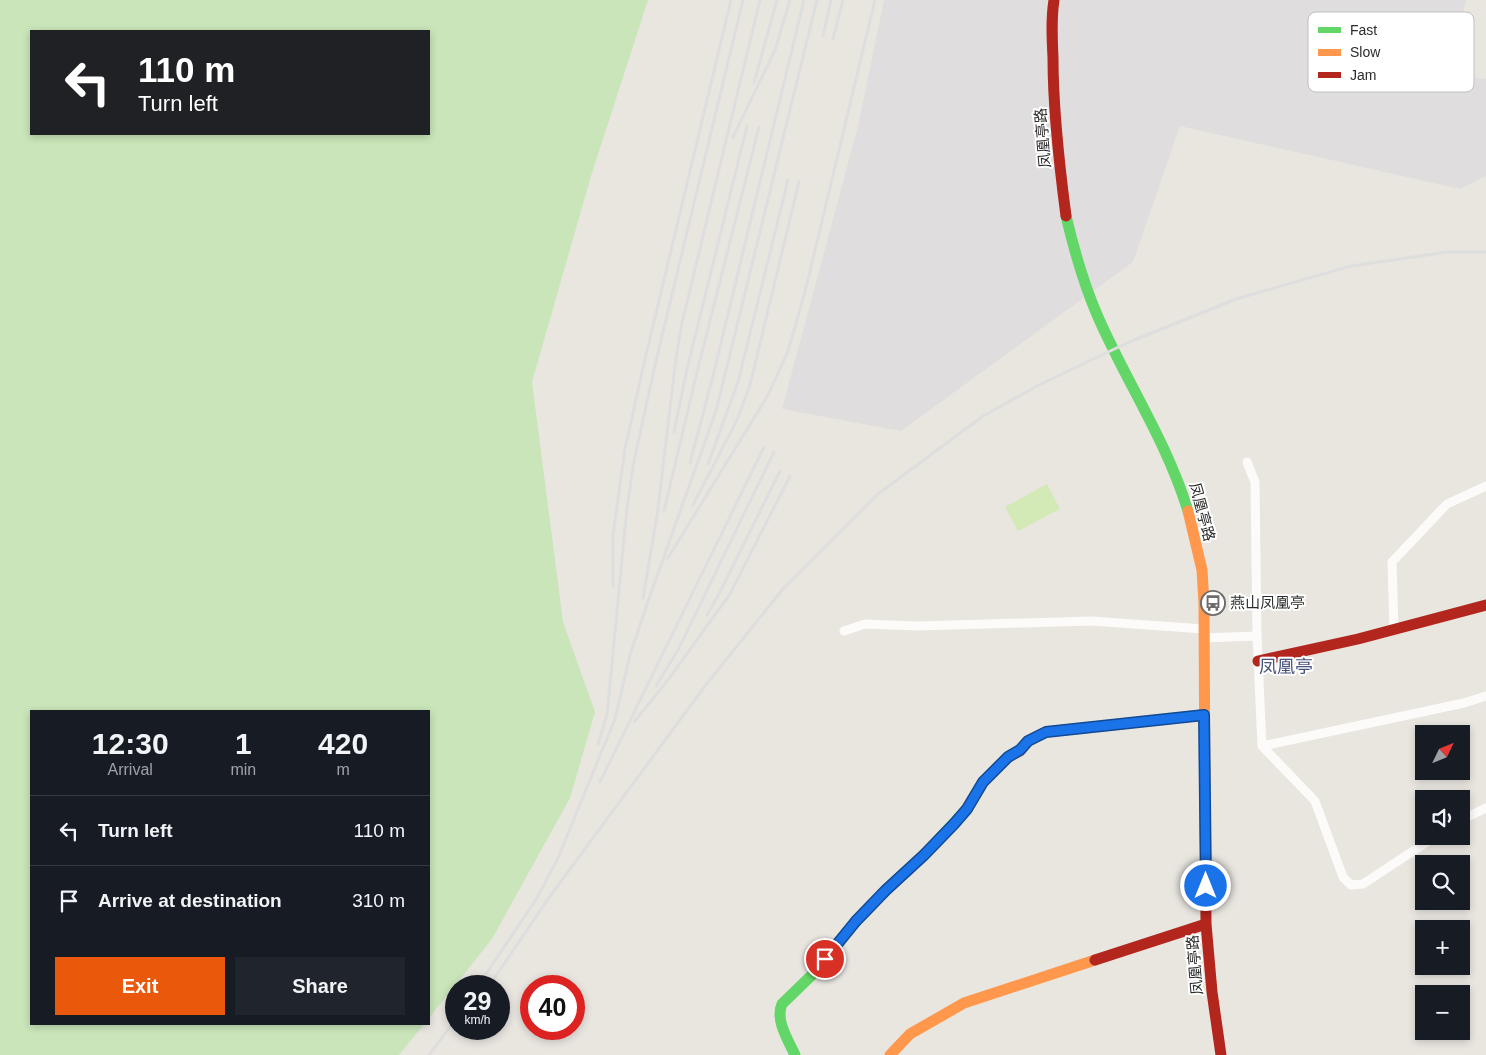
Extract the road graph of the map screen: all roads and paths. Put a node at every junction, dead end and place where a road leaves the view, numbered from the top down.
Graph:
1 (1054, 0) edge
2 (1248, 462) dead end
3 (1486, 486) edge
4 (1486, 605) edge
5 (1394, 630) junction
6 (844, 631) dead end
7 (1204, 634) junction
8 (1257, 636) junction
9 (1258, 661) junction
10 (1486, 696) edge
11 (1204, 715) junction
12 (1262, 746) junction
13 (1486, 808) edge
14 (1470, 816) edge
15 (1422, 845) edge
16 (1206, 924) junction
17 (795, 1055) edge
18 (890, 1055) edge
19 (1221, 1055) edge

1 - 7 street, 凤凰亭路
2 - 8 street
3 - 5 street
4 - 5 street
5 - 9 street
6 - 7 street
7 - 8 street
7 - 11 street, 凤凰亭路
8 - 9 street
9 - 12 street
10 - 12 street
11 - 16 street, 凤凰亭路
11 - 17 street
12 - 15 street
13 - 14 street
16 - 18 street
16 - 19 street, 凤凰亭路

